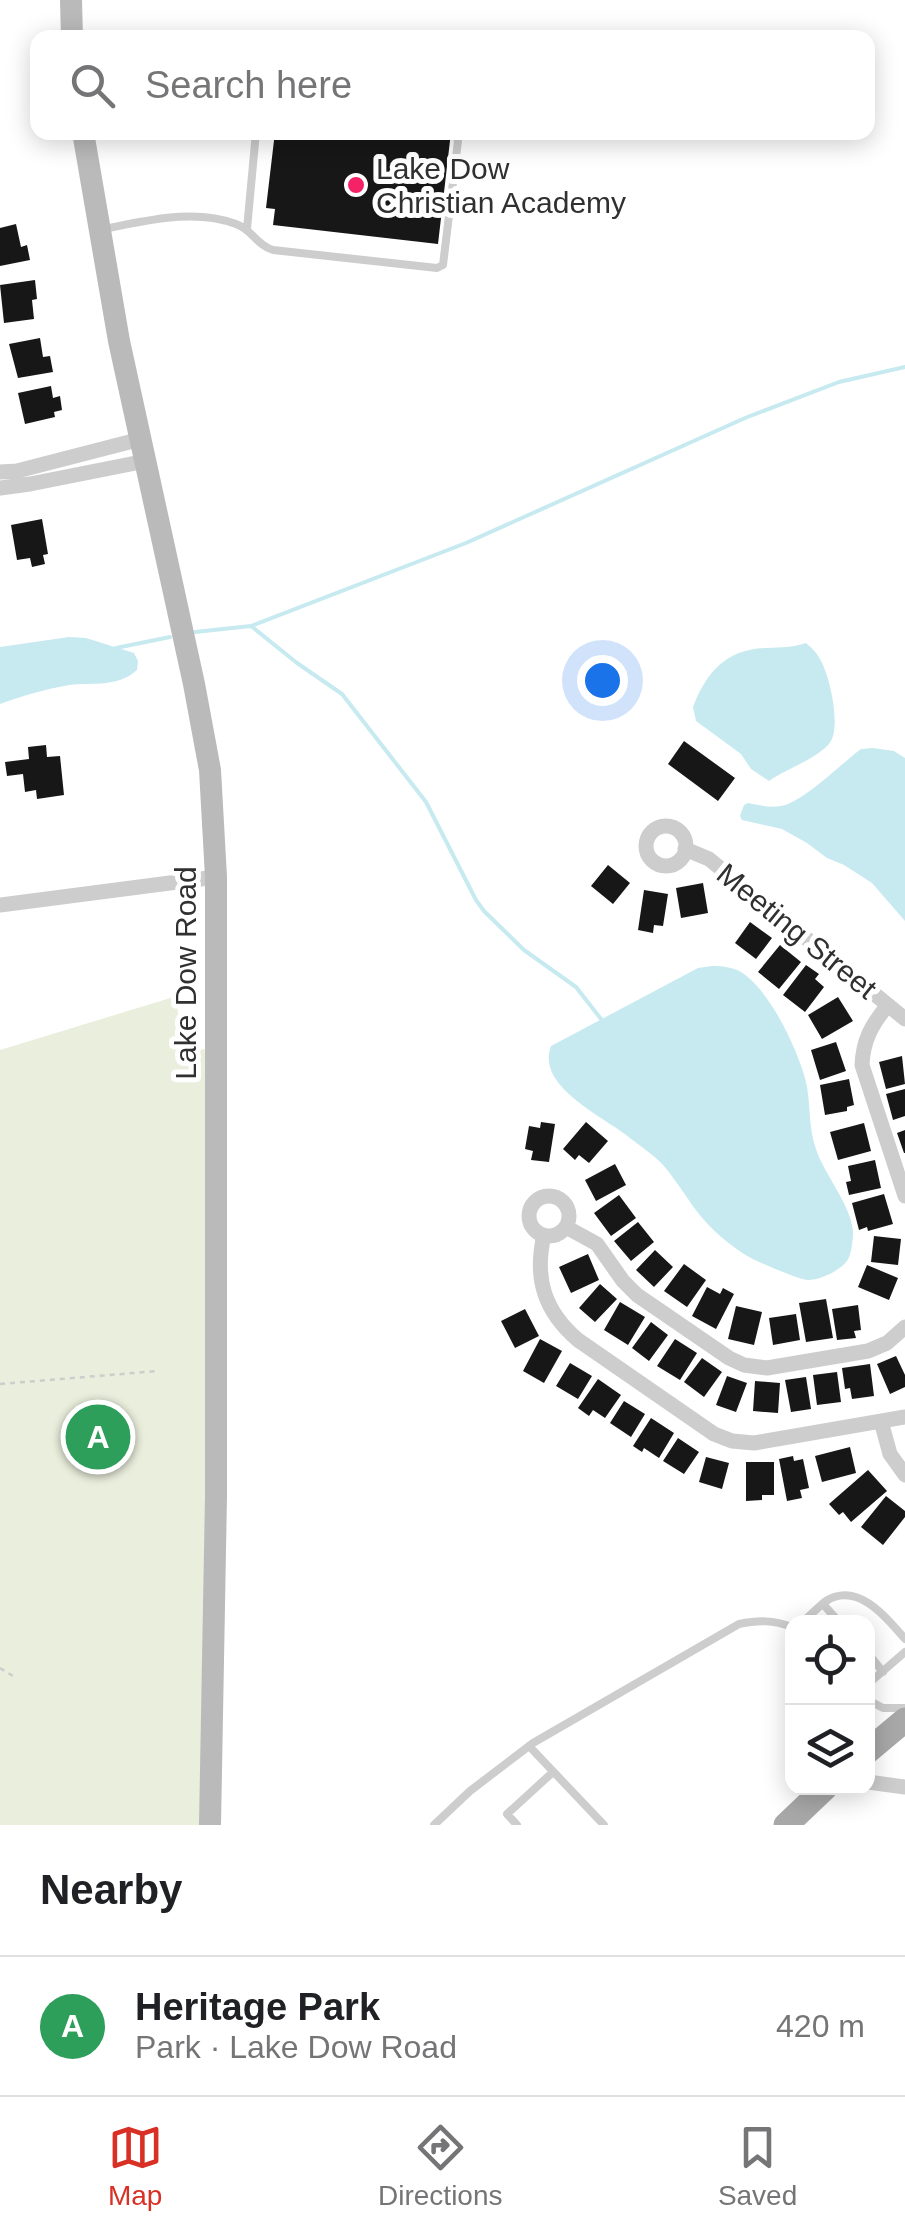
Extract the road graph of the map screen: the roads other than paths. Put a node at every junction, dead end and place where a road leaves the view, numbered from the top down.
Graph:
1 (71, 0) edge
2 (72, 30) edge
3 (84, 140) edge
4 (255, 140) edge
5 (458, 140) edge
6 (247, 229) junction
7 (99, 230) junction
8 (143, 450) junction
9 (0, 472) edge
10 (0, 488) edge
11 (685, 850) dead end
12 (216, 876) junction
13 (0, 905) edge
14 (888, 1005) junction
15 (905, 1019) edge
16 (905, 1196) edge
17 (566, 1228) junction
18 (544, 1235) junction
19 (905, 1326) edge
20 (905, 1417) edge
21 (881, 1421) junction
22 (905, 1475) edge
23 (822, 1604) junction
24 (810, 1615) edge
25 (832, 1615) edge
26 (785, 1625) edge
27 (905, 1639) edge
28 (905, 1652) edge
29 (875, 1662) edge
30 (883, 1672) junction
31 (875, 1678) edge
32 (875, 1704) edge
33 (905, 1708) edge
34 (905, 1720) edge
35 (875, 1745) edge
36 (529, 1746) junction
37 (554, 1772) junction
38 (875, 1783) edge
39 (905, 1787) edge
40 (817, 1795) edge
41 (210, 1825) edge
42 (434, 1825) edge
43 (517, 1825) edge
44 (604, 1825) edge
45 (786, 1825) edge

1 - 2 street
3 - 7 street, Lake Dow Road
4 - 6 lane
5 - 6 lane
6 - 7 lane
7 - 8 street, Lake Dow Road
8 - 9 street
8 - 10 street
8 - 12 street, Lake Dow Road
11 - 14 street, Meeting Street
12 - 13 street
12 - 41 street, Lake Dow Road
14 - 15 street, Meeting Street
14 - 16 street
17 - 18 street
17 - 18 street
17 - 19 street
18 - 21 street
20 - 21 street
21 - 22 street
23 - 24 lane
23 - 25 lane
23 - 27 lane
26 - 36 lane
28 - 30 lane
29 - 30 lane
30 - 31 lane
32 - 33 lane
34 - 35 main road
36 - 37 lane
36 - 42 lane
37 - 43 lane
37 - 44 lane
38 - 39 street
40 - 45 main road

